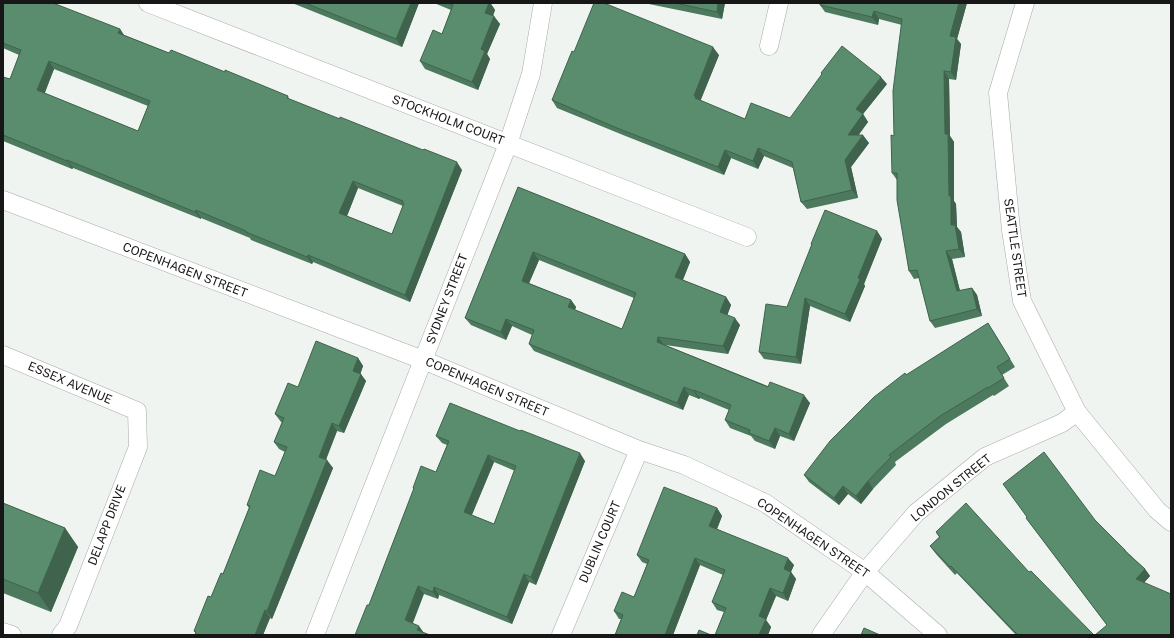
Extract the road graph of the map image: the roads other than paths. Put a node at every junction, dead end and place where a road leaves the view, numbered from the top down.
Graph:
1 (148, 3) edge
2 (543, 3) edge
3 (779, 3) edge
4 (1025, 3) edge
5 (769, 46) dead end
6 (508, 144) junction
7 (3, 200) edge
8 (747, 237) dead end
9 (3, 355) edge
10 (423, 360) junction
11 (137, 411) joint
12 (1078, 412) junction
13 (639, 450) junction
14 (1171, 522) edge
15 (865, 572) junction
16 (3, 632) edge
17 (12, 635) edge
18 (61, 635) edge
19 (315, 635) edge
20 (561, 635) edge
21 (821, 635) edge
22 (938, 635) edge

1 - 6 street, STOCKHOLM COURT
2 - 6 street, SYDNEY STREET
3 - 5 street
4 - 12 street, SEATTLE STREET
6 - 8 street, STOCKHOLM COURT
6 - 10 street, SYDNEY STREET
7 - 10 street, COPENHAGEN STREET
9 - 11 street, ESSEX AVENUE
10 - 13 street, COPENHAGEN STREET
10 - 19 street, SYDNEY STREET
11 - 18 street, DELAPP DRIVE
12 - 14 street, SEATTLE STREET
12 - 15 street, LONDON STREET
13 - 15 street, COPENHAGEN STREET
13 - 20 street, DUBLIN COURT
15 - 21 street, LONDON STREET
15 - 22 street, COPENHAGEN STREET
16 - 17 street

